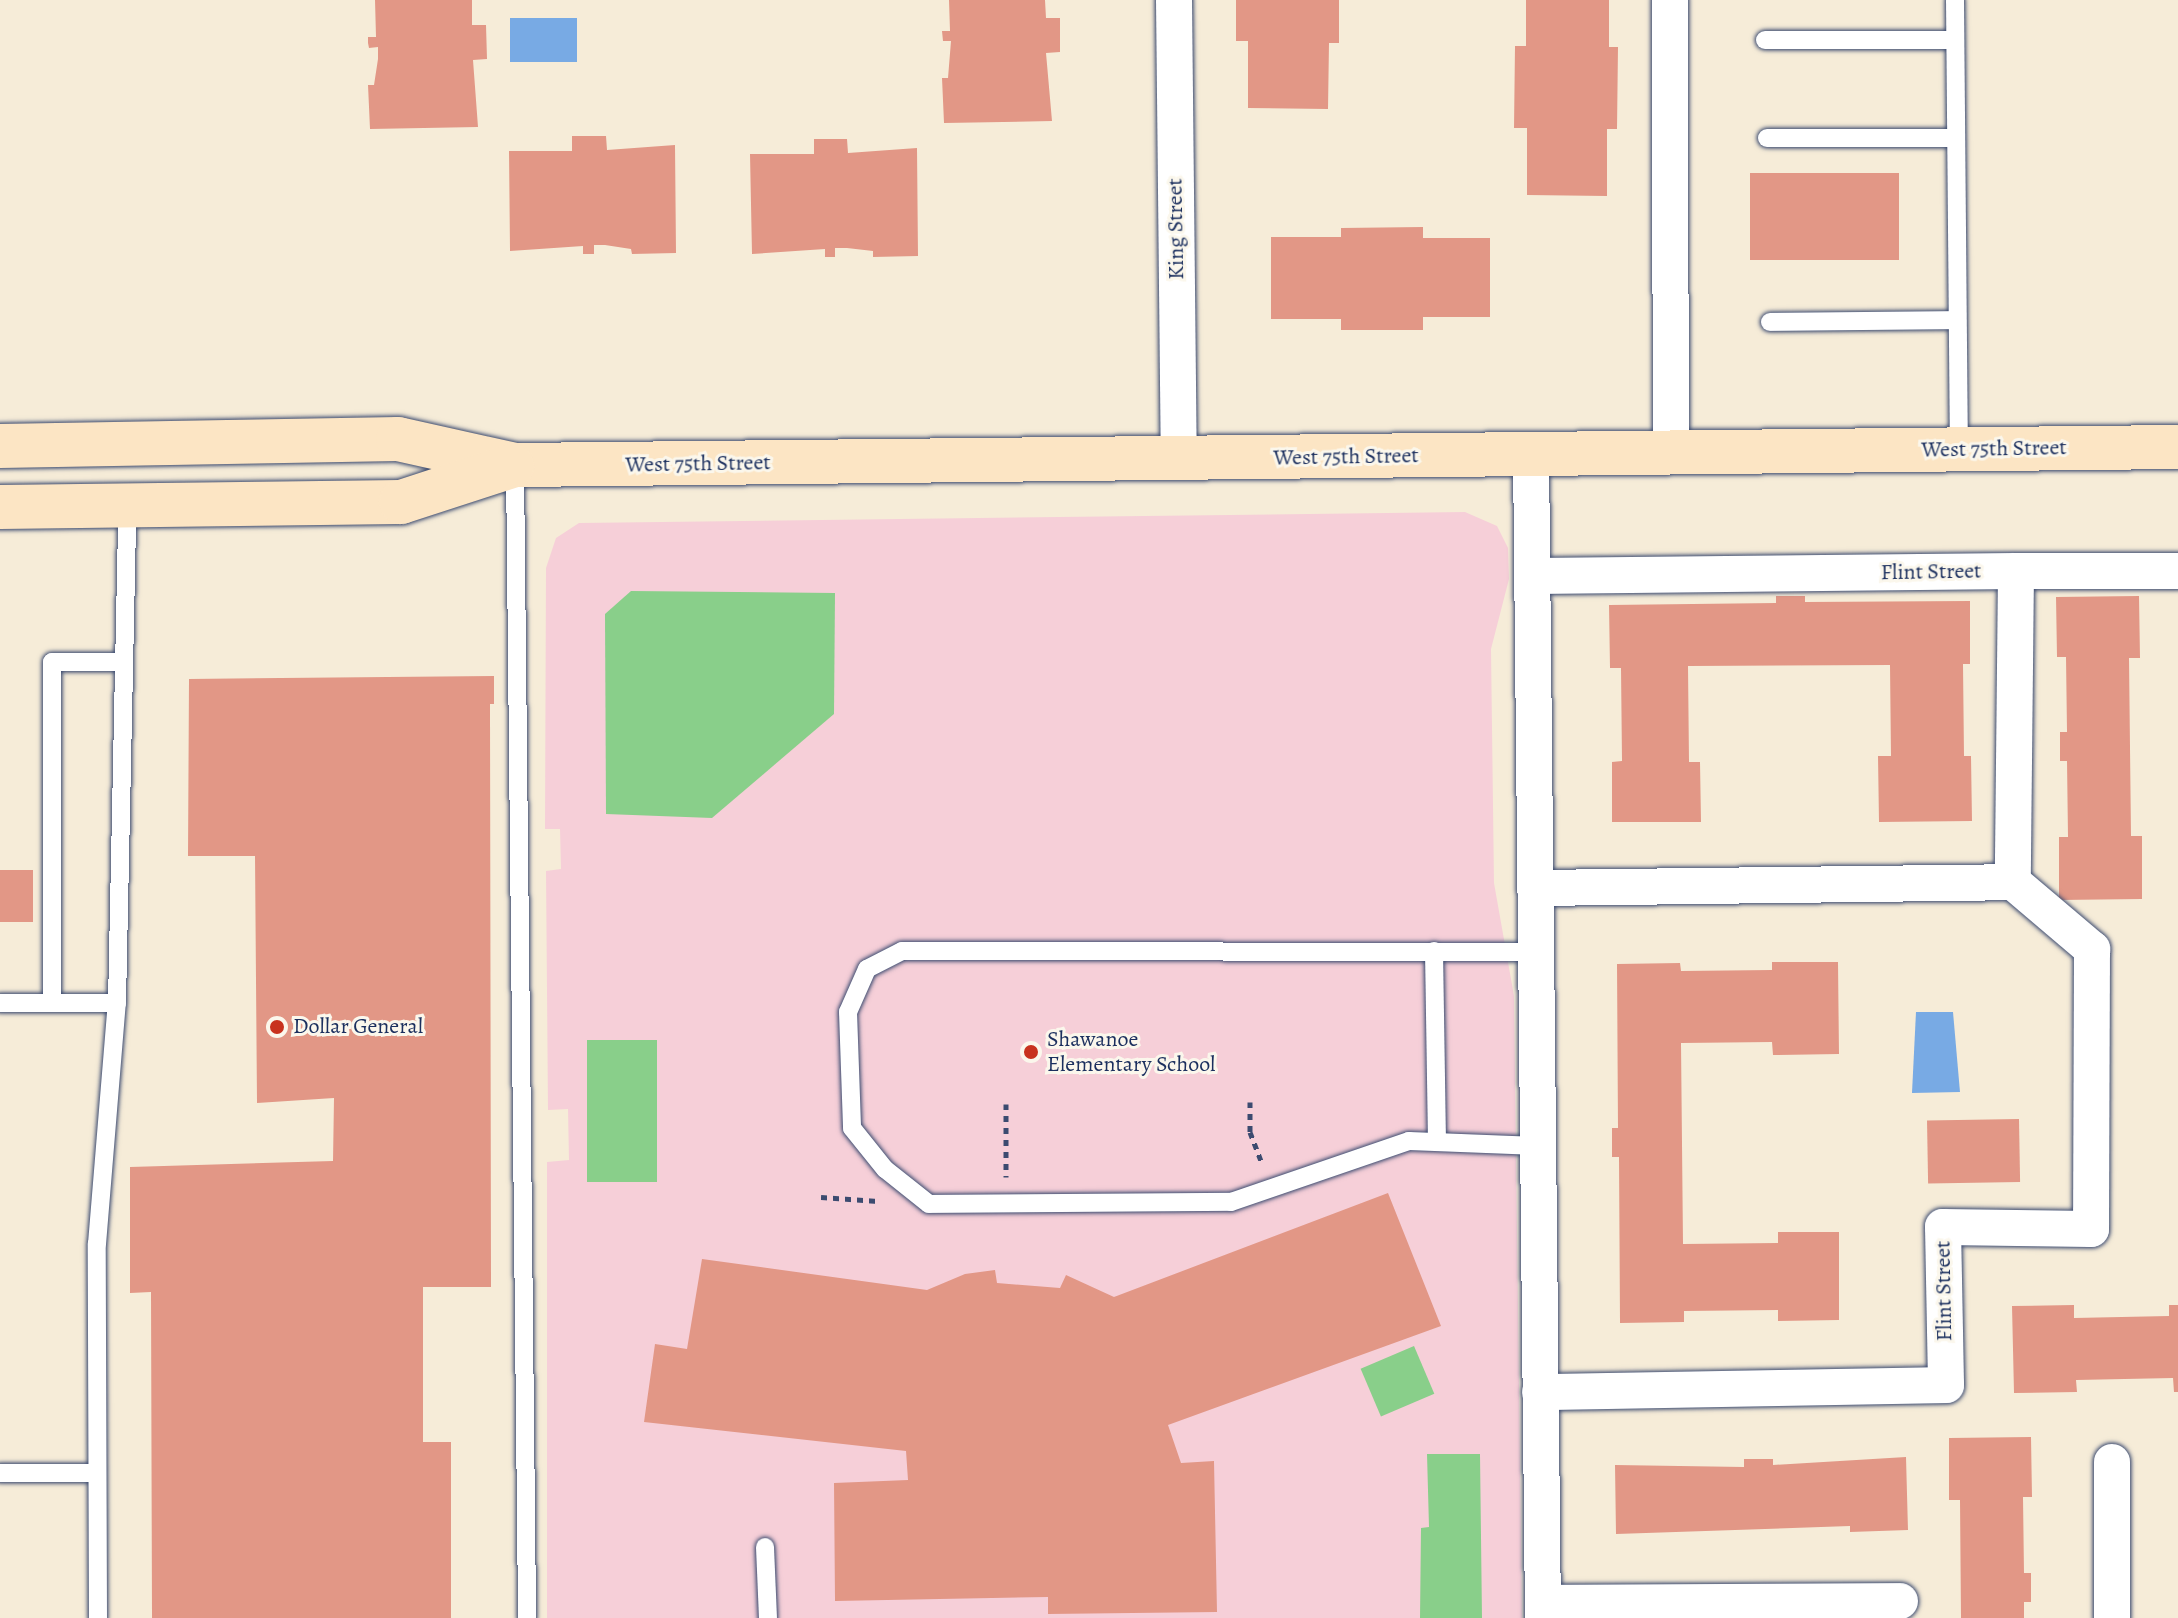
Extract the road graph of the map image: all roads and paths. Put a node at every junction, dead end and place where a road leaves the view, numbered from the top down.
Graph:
1 (1174, 0) edge
2 (1670, 0) edge
3 (1955, 0) edge
4 (1765, 40) dead end
5 (1955, 40) junction
6 (1767, 138) dead end
7 (1956, 138) junction
8 (1957, 320) junction
9 (1770, 322) dead end
10 (0, 446) edge
11 (2178, 447) edge
12 (1959, 450) junction
13 (1671, 453) junction
14 (1531, 454) junction
15 (1179, 458) junction
16 (515, 465) junction
17 (127, 506) junction
18 (0, 507) edge
19 (2016, 571) junction
20 (2178, 571) edge
21 (1534, 576) junction
22 (123, 662) junction
23 (2013, 882) junction
24 (1535, 888) junction
25 (1434, 951) junction
26 (1535, 952) junction
27 (0, 1003) edge
28 (52, 1003) junction
29 (117, 1003) junction
30 (1250, 1102) dead end
31 (1006, 1104) dead end
32 (1437, 1142) junction
33 (1538, 1146) junction
34 (1262, 1165) dead end
35 (1006, 1177) dead end
36 (821, 1197) dead end
37 (878, 1201) dead end
38 (1540, 1392) junction
39 (2112, 1462) dead end
40 (0, 1473) edge
41 (97, 1473) junction
42 (765, 1547) dead end
43 (1900, 1601) dead end
44 (1543, 1611) edge
45 (98, 1618) edge
46 (527, 1618) edge
47 (768, 1618) edge
48 (2112, 1618) edge

1 - 15 street, King Street
2 - 13 street
3 - 5 lane
4 - 5 lane
5 - 7 lane
6 - 7 lane
7 - 8 lane
8 - 9 lane
8 - 12 lane
10 - 16 main road, West 75th Street
11 - 12 main road, West 75th Street
12 - 13 main road, West 75th Street
13 - 14 main road, West 75th Street
14 - 15 main road, West 75th Street
14 - 21 street
15 - 16 main road, West 75th Street
16 - 17 main road, West 75th Street
16 - 46 lane
17 - 18 main road, West 75th Street
17 - 22 lane
19 - 20 street, Flint Street
19 - 21 street, Flint Street
19 - 23 street
21 - 24 street
22 - 28 lane
22 - 29 lane
23 - 24 street
23 - 38 street, Flint Street
24 - 26 street
25 - 26 lane
25 - 32 lane
25 - 32 lane
26 - 33 street
27 - 28 lane
28 - 29 lane
29 - 41 lane
30 - 34 path
31 - 35 path
32 - 33 lane
33 - 38 street
36 - 37 path
38 - 44 street
39 - 48 street
40 - 41 lane
41 - 45 lane
42 - 47 lane
43 - 44 street

